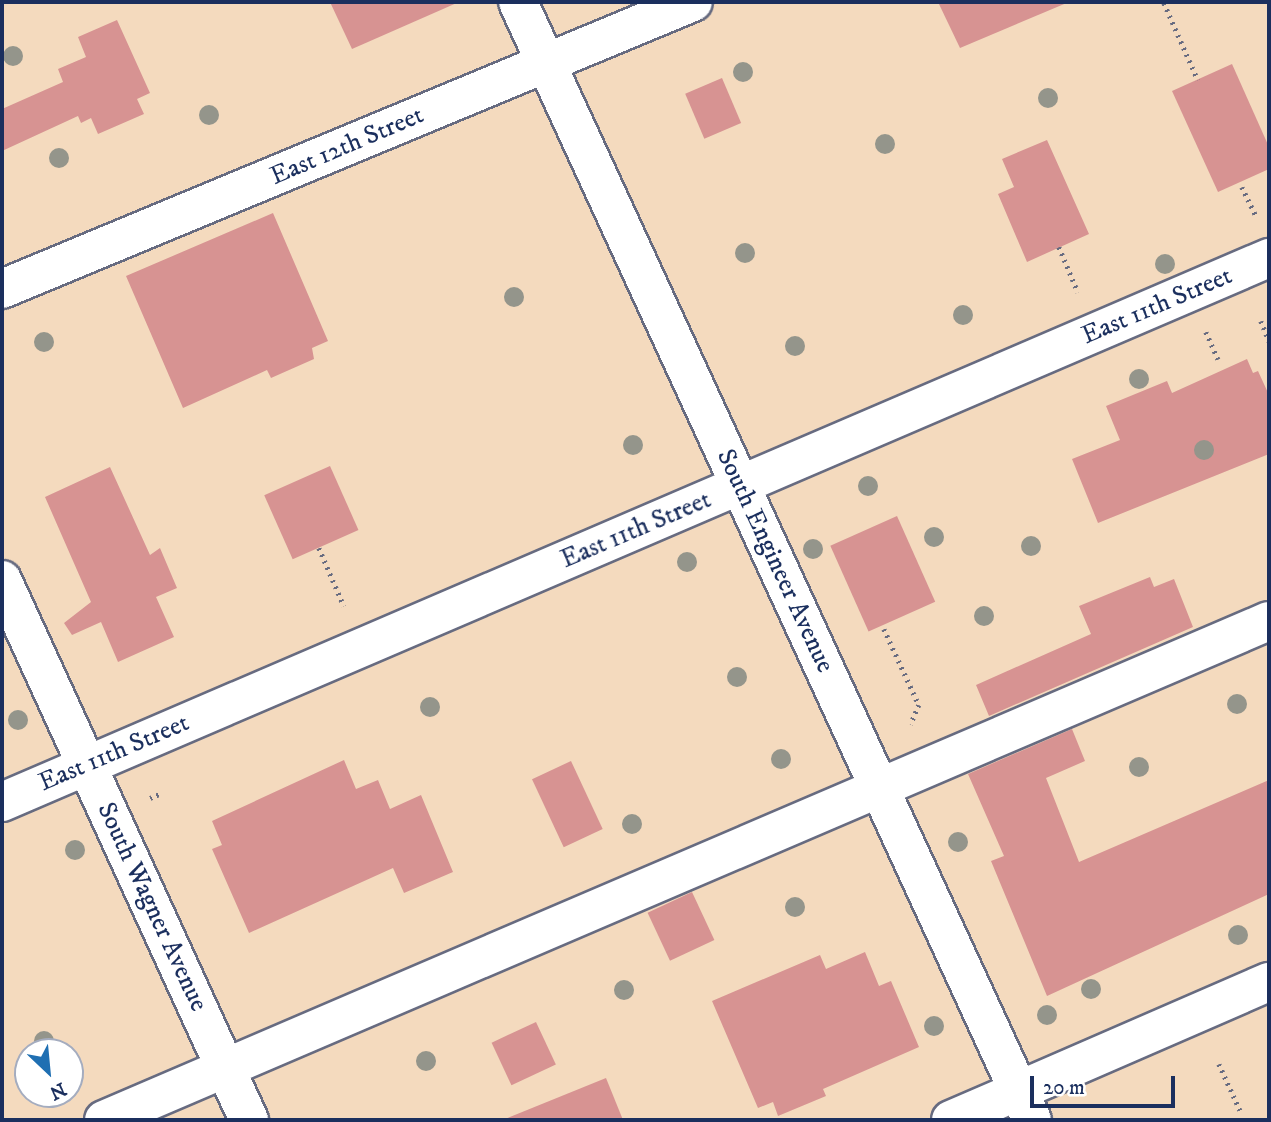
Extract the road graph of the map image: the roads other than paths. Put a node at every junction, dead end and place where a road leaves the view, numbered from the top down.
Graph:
1 (518, 2) edge
2 (693, 2) edge
3 (546, 63) junction
4 (1269, 258) edge
5 (2, 289) edge
6 (741, 485) junction
7 (2, 580) edge
8 (1269, 621) edge
9 (87, 765) junction
10 (879, 788) junction
11 (2, 802) edge
12 (1269, 982) edge
13 (226, 1068) junction
14 (1025, 1105) edge
15 (104, 1120) edge
16 (249, 1120) edge
17 (951, 1120) edge

1 - 3 street, South Engineer Avenue
2 - 3 street, East 12th Street
3 - 5 street, East 12th Street
3 - 6 street, South Engineer Avenue
4 - 6 street, East 11th Street
6 - 9 street, East 11th Street
6 - 10 street, South Engineer Avenue
7 - 9 street, South Wagner Avenue
8 - 10 street
9 - 11 street, East 11th Street
9 - 13 street, South Wagner Avenue
10 - 13 street
10 - 14 street, South Engineer Avenue
12 - 14 street
13 - 15 street
13 - 16 street, South Wagner Avenue
14 - 17 street

